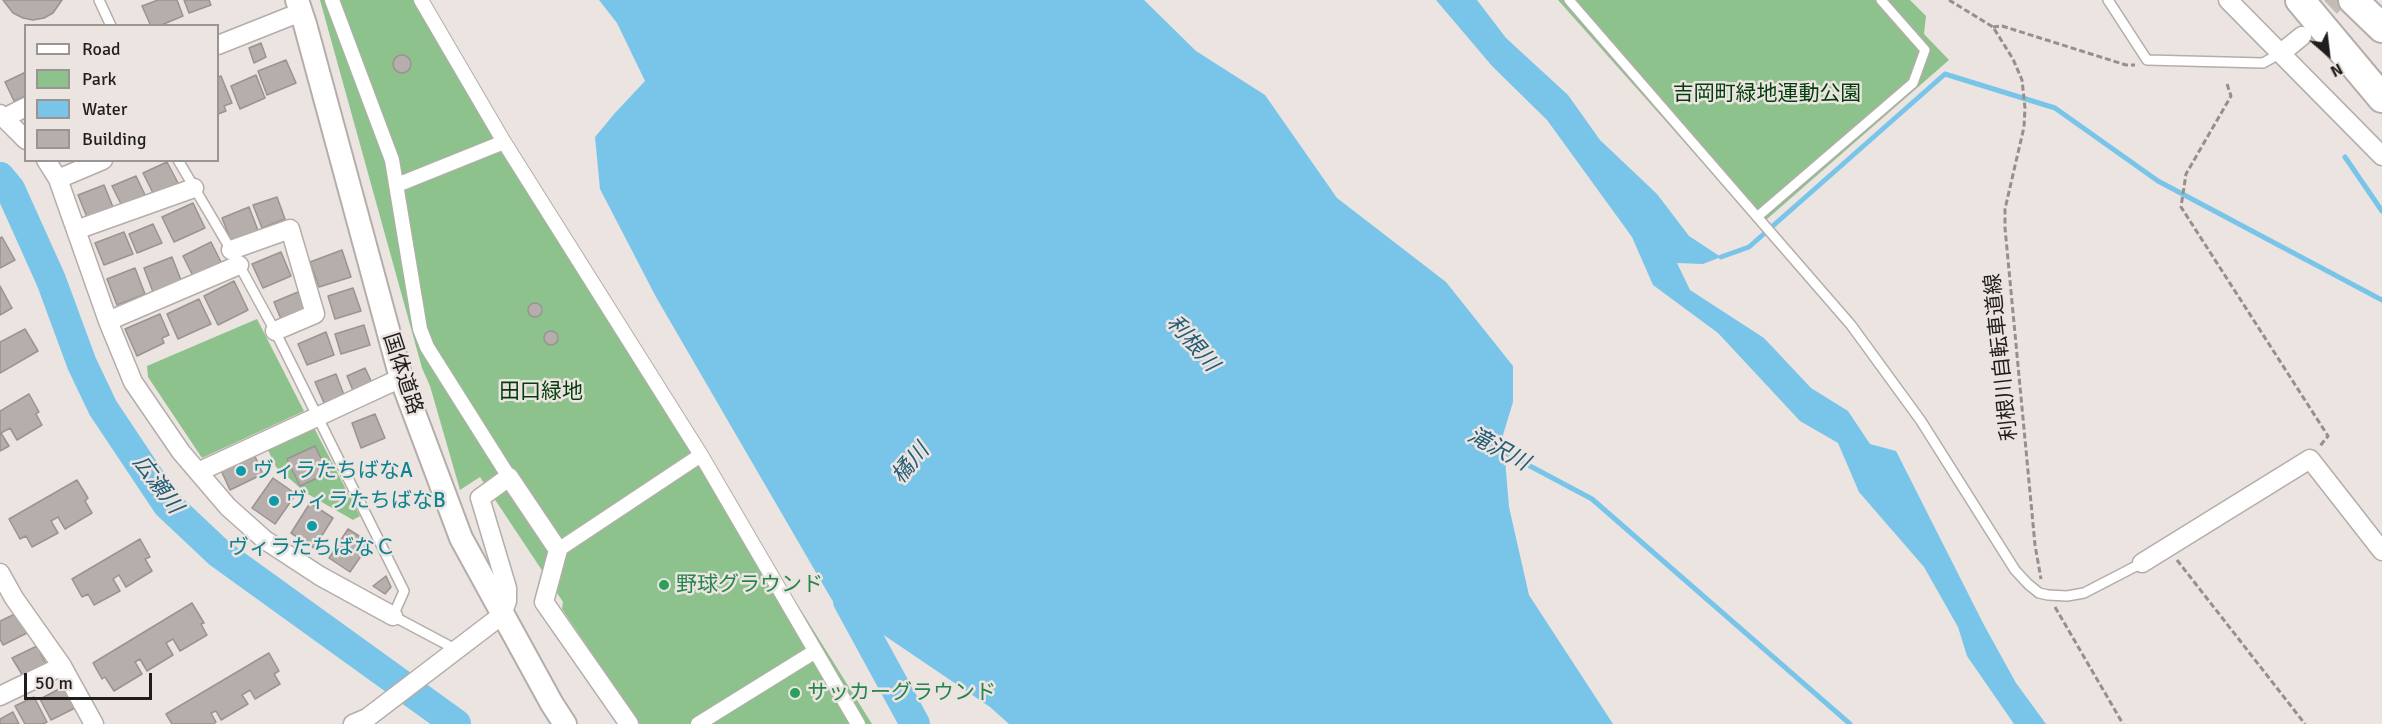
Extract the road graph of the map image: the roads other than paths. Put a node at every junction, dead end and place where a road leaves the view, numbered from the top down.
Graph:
1 (99, 0) edge
2 (332, 0) edge
3 (421, 0) edge
4 (1569, 0) edge
5 (1881, 0) edge
6 (2108, 0) edge
7 (2228, 0) edge
8 (2300, 0) edge
9 (2353, 0) edge
10 (2372, 0) edge
11 (299, 6) edge
12 (2382, 7) edge
13 (110, 24) edge
14 (2382, 28) edge
15 (2302, 36) tunnel mouth
16 (219, 45) edge
17 (2281, 53) junction
18 (2382, 98) edge
19 (24, 108) edge
20 (2, 116) edge
21 (24, 138) edge
22 (504, 142) junction
23 (2382, 156) edge
24 (46, 162) edge
25 (98, 162) edge
26 (179, 162) edge
27 (58, 179) junction
28 (397, 185) junction
29 (194, 188) junction
30 (1757, 217) junction
31 (76, 230) junction
32 (235, 257) junction
33 (108, 321) junction
34 (275, 331) junction
35 (401, 378) junction
36 (317, 417) junction
37 (701, 455) junction
38 (198, 472) junction
39 (509, 477) junction
40 (558, 550) junction
41 (2382, 551) edge
42 (2142, 563) joint
43 (0, 573) edge
44 (7, 601) edge
45 (502, 615) junction
46 (393, 616) junction
47 (458, 650) junction
48 (814, 652) junction
49 (62, 666) junction
50 (0, 696) edge
51 (360, 721) edge
52 (94, 724) edge
53 (566, 724) edge
54 (629, 724) edge
55 (698, 724) edge
56 (858, 724) edge

1 - 13 lane
2 - 28 street
3 - 22 street
4 - 30 lane
5 - 30 lane
6 - 17 lane
7 - 17 street
8 - 18 highway
9 - 14 highway
10 - 12 highway
11 - 16 street
11 - 35 street, 国体道路
15 - 17 street
17 - 23 street
19 - 20 street
20 - 21 street
22 - 28 street
22 - 37 street
24 - 27 street
25 - 27 street
26 - 29 lane
27 - 31 street
28 - 39 street
29 - 31 street
29 - 32 lane
30 - 42 lane
31 - 33 street
32 - 33 street
32 - 34 lane
32 - 34 street
33 - 38 street
34 - 36 lane
35 - 36 street
35 - 45 street, 国体道路
36 - 38 street
36 - 46 lane
37 - 40 street
37 - 48 street
38 - 46 street
39 - 40 street
39 - 45 street
40 - 54 street
41 - 42 street
43 - 44 street
44 - 49 street
45 - 47 street
45 - 53 street, 国体道路
46 - 47 lane
47 - 51 street
48 - 55 street
48 - 56 street
49 - 50 street
49 - 52 street

